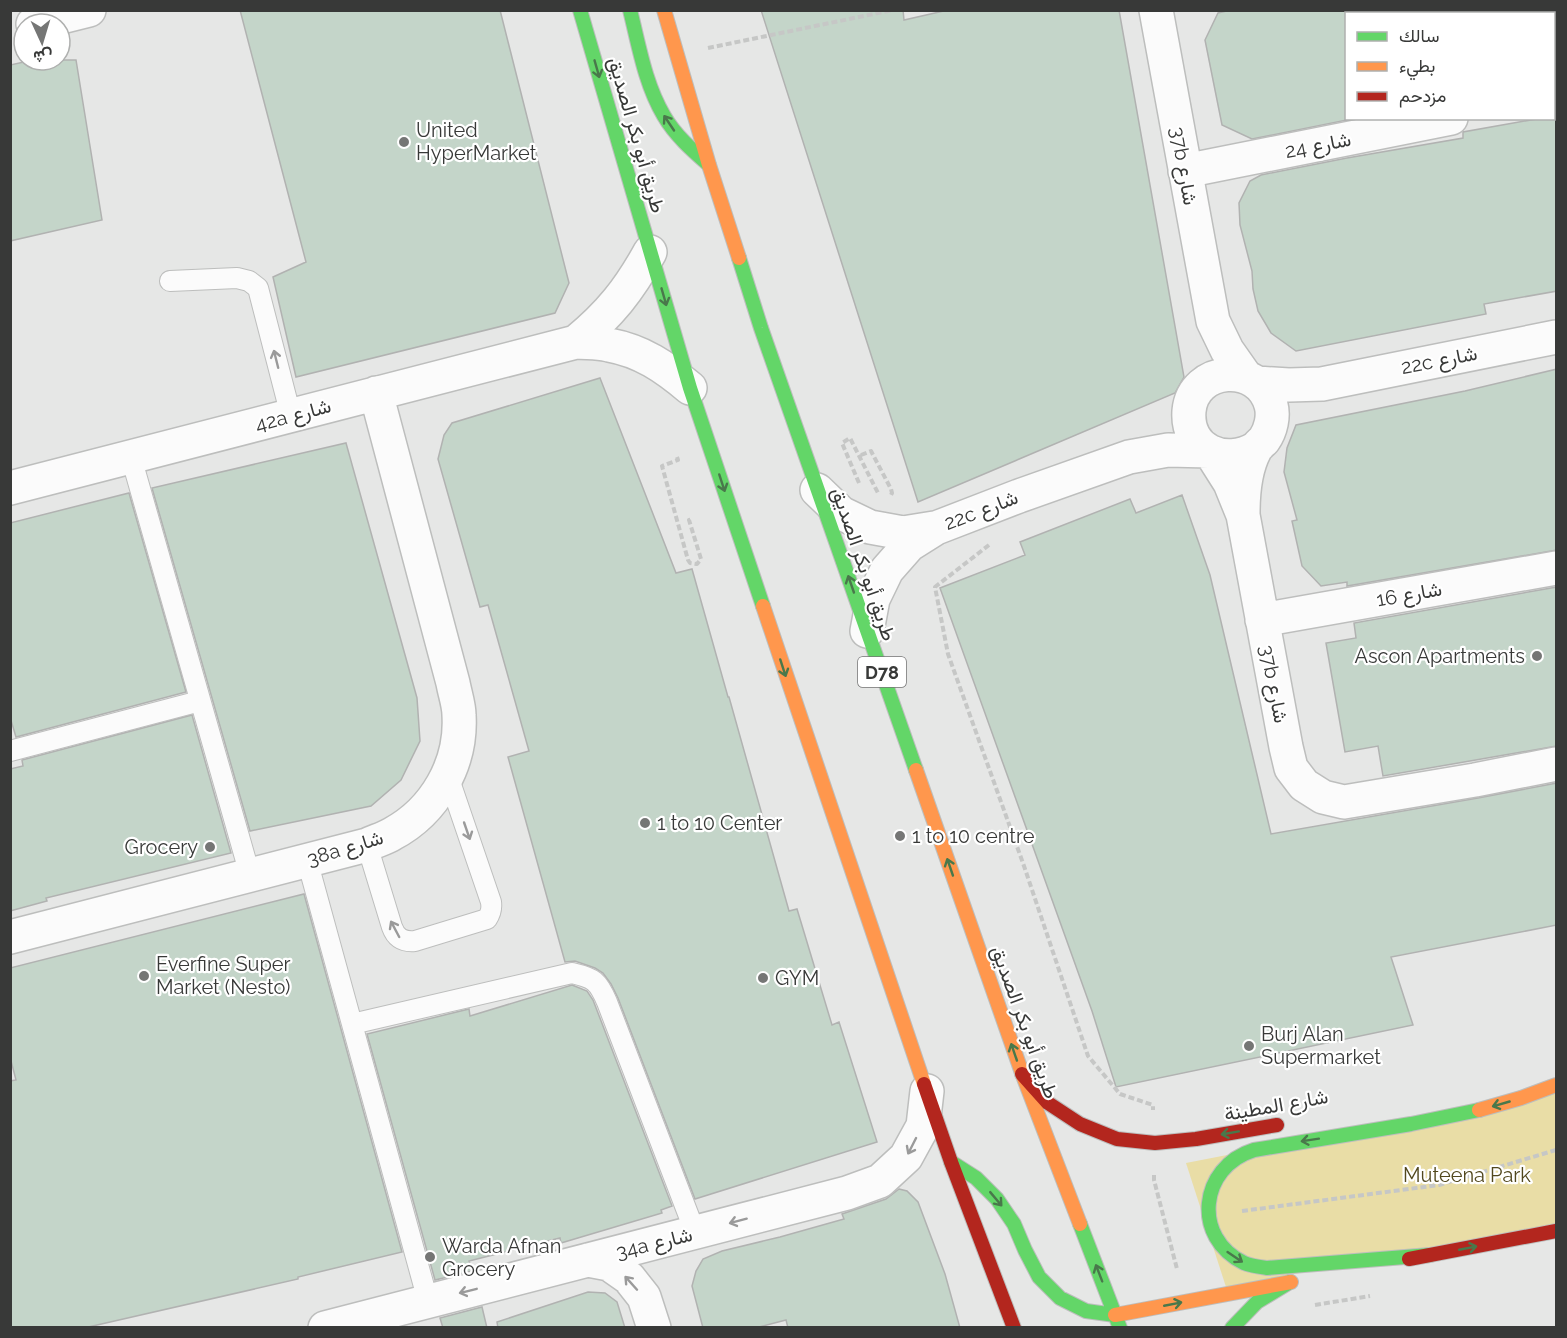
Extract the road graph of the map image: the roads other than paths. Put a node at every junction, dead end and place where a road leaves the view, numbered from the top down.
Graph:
1 (88, 10) edge
2 (580, 10) edge
3 (630, 10) edge
4 (1156, 10) edge
5 (666, 13) edge
6 (72, 14) edge
7 (1440, 120) edge
8 (709, 165) junction
9 (1185, 171) junction
10 (650, 252) junction
11 (170, 281) dead end
12 (1213, 321) junction
13 (1557, 337) edge
14 (576, 342) junction
15 (1251, 380) junction
16 (1322, 384) junction
17 (690, 388) junction
18 (376, 393) junction
19 (1194, 398) junction
20 (291, 416) junction
21 (1263, 438) junction
22 (1210, 452) junction
23 (131, 457) junction
24 (1129, 457) junction
25 (10, 488) edge
26 (817, 490) junction
27 (1243, 515) junction
28 (936, 528) junction
29 (1557, 568) edge
30 (1262, 620) junction
31 (867, 631) junction
32 (200, 702) junction
33 (10, 750) edge
34 (1557, 764) edge
35 (448, 776) junction
36 (367, 845) junction
37 (307, 860) junction
38 (250, 875) junction
39 (10, 938) edge
40 (352, 1024) junction
41 (1022, 1073) junction
42 (1557, 1077) edge
43 (1522, 1083) dead end
44 (1557, 1085) edge
45 (927, 1091) junction
46 (1289, 1123) dead end
47 (951, 1162) junction
48 (1557, 1231) edge
49 (694, 1232) junction
50 (1430, 1255) junction
51 (588, 1260) junction
52 (1301, 1280) junction
53 (428, 1301) junction
54 (1118, 1321) edge
55 (325, 1328) edge
56 (654, 1328) edge
57 (1014, 1328) edge
58 (1232, 1328) edge

1 - 6 street
2 -> 10 main road, طريق أبو بكر الصديق
8 -> 3 main road
4 - 9 street, 37b شارع
5 - 8 main road, طريق أبو بكر الصديق / D78
7 - 9 street, شارع 24
8 - 26 main road, طريق أبو بكر الصديق / D78
9 - 12 street, 37b شارع
10 - 14 street, 42a شارع
10 -> 17 main road, طريق أبو بكر الصديق
20 -> 11 lane
12 - 15 street, 37b شارع
12 - 19 street, 37b شارع
13 - 16 street, 22c شارع
14 - 17 street, 42a شارع
14 - 18 street, 42a شارع
15 - 16 street, 22c شارع
15 - 19 street
15 - 21 street
16 - 21 street, 22c شارع
17 -> 45 main road, طريق أبو بكر الصديق
18 - 20 street, 42a شارع
18 - 35 street, 38a شارع
19 - 22 street
19 - 24 street, 22c شارع
20 - 23 street, 42a شارع
21 - 22 street
21 - 27 street, 37b شارع
22 - 24 street, 22c شارع
22 - 27 street, 37b شارع
23 - 25 street, 42a شارع
23 - 32 lane
24 - 28 street, 22c شارع
26 - 28 street, 22c شارع
31 -> 26 main road, طريق أبو بكر الصديق / D78
27 - 30 street, 37b شارع
28 - 31 street, 22c شارع
29 - 30 street, شارع 16
30 - 34 street, 37b شارع
41 -> 31 main road, طريق أبو بكر الصديق / D78
32 - 33 lane
32 - 38 lane
35 - 36 street, 38a شارع
35 -> 36 lane
36 - 37 street, 38a شارع
37 - 38 street, 38a شارع
37 - 40 lane
38 - 39 street, 38a شارع
40 - 49 lane
40 - 53 lane
46 -> 41 main road, شارع المطينة
54 -> 41 main road, طريق أبو بكر الصديق / D78
42 - 43 main road
44 -> 50 main road
45 - 47 main road, طريق أبو بكر الصديق
45 -> 49 street, 34a شارع
47 -> 54 main road
47 - 57 main road, طريق أبو بكر الصديق
50 -> 48 main road
49 - 51 street, 34a شارع
50 - 52 main road
51 -> 53 street, 34a شارع
56 -> 51 street
54 -> 52 main road
52 - 58 main road
53 - 55 street, 34a شارع

